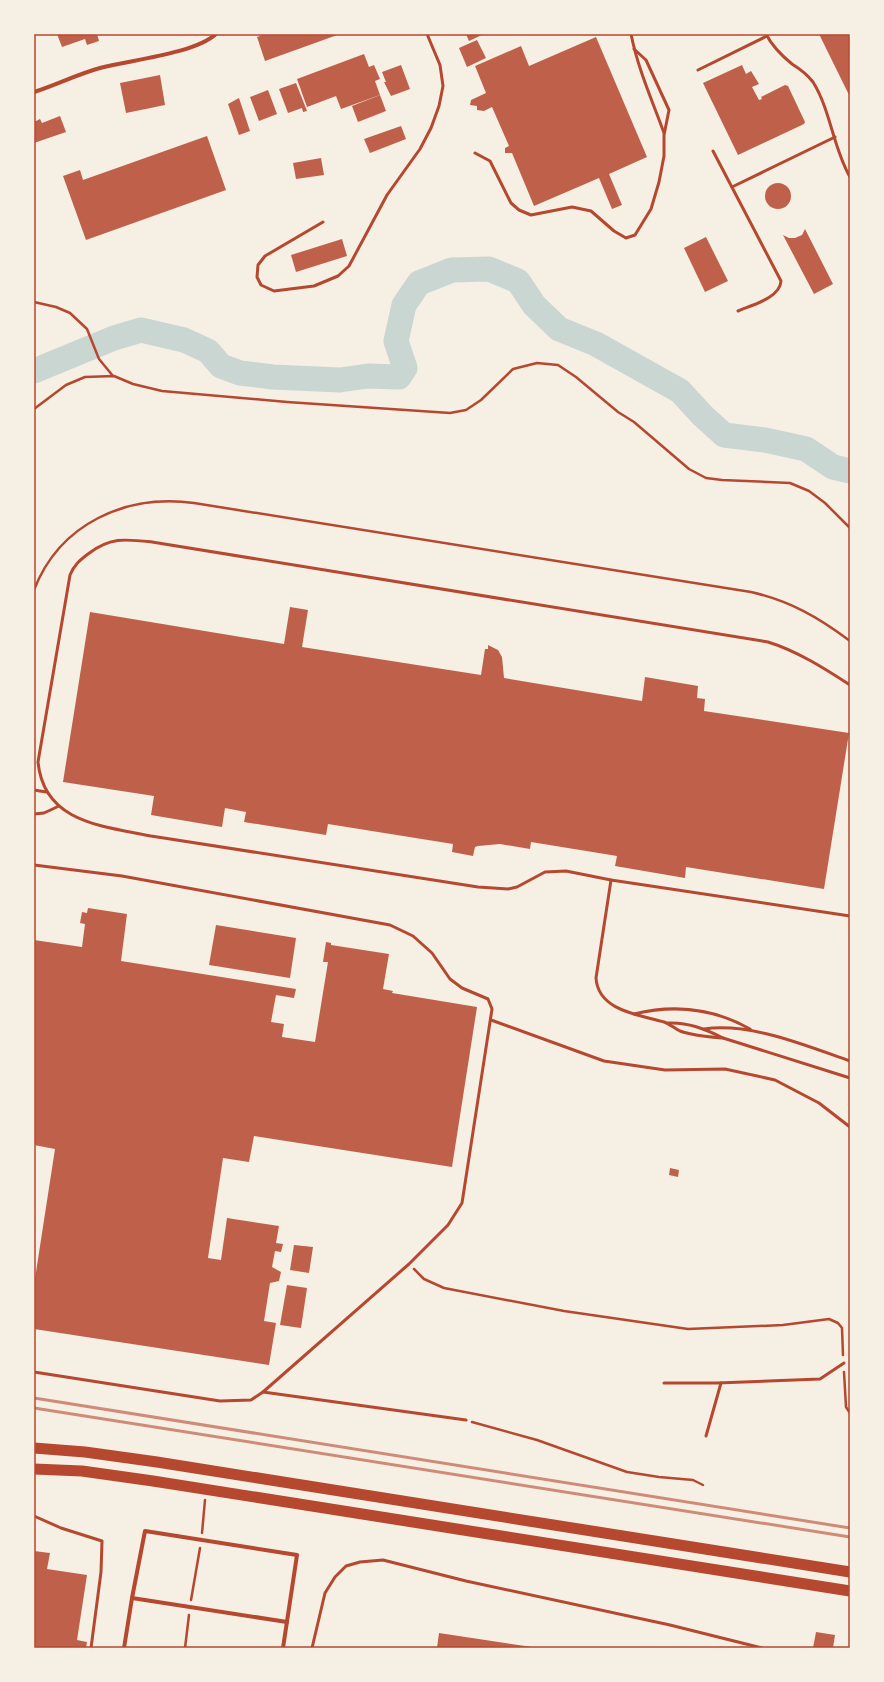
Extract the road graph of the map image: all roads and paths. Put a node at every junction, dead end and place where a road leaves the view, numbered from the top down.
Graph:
1 (216, 34) edge
2 (427, 34) edge
3 (631, 34) edge
4 (766, 35) edge
5 (634, 49) junction
6 (698, 70) dead end
7 (34, 92) edge
8 (664, 135) junction
9 (835, 137) junction
10 (713, 151) dead end
11 (475, 154) dead end
12 (850, 177) edge
13 (732, 186) junction
14 (323, 222) dead end
15 (34, 302) edge
16 (738, 311) dead end
17 (114, 376) junction
18 (34, 409) edge
19 (850, 528) edge
20 (34, 590) edge
21 (850, 641) edge
22 (850, 685) edge
23 (34, 790) edge
24 (46, 792) junction
25 (59, 806) junction
26 (34, 814) edge
27 (34, 865) edge
28 (610, 880) junction
29 (850, 916) edge
30 (632, 1014) junction
31 (491, 1020) junction
32 (666, 1023) junction
33 (704, 1029) junction
34 (752, 1030) junction
35 (723, 1038) junction
36 (850, 1061) edge
37 (850, 1078) edge
38 (850, 1127) edge
39 (409, 1264) junction
40 (844, 1363) junction
41 (34, 1372) edge
42 (664, 1383) dead end
43 (721, 1383) junction
44 (263, 1392) junction
45 (850, 1414) edge
46 (466, 1420) joint
47 (706, 1436) dead end
48 (34, 1448) edge
49 (34, 1469) edge
50 (703, 1485) dead end
51 (205, 1500) dead end
52 (34, 1516) edge
53 (201, 1540) junction
54 (850, 1572) edge
55 (850, 1591) edge
56 (132, 1598) junction
57 (190, 1606) junction
58 (287, 1622) junction
59 (90, 1648) edge
60 (124, 1648) edge
61 (185, 1648) edge
62 (283, 1648) edge
63 (312, 1648) edge
64 (762, 1648) edge

1 - 7 street
2 - 14 lane
3 - 5 lane
4 - 6 lane
4 - 9 lane
5 - 8 lane
5 - 8 lane
8 - 11 lane
9 - 12 lane
9 - 13 lane
10 - 13 lane
13 - 16 lane
15 - 17 path
17 - 18 path
17 - 19 path
20 - 21 path
22 - 24 lane
23 - 24 lane
24 - 25 lane
25 - 26 lane
25 - 28 lane
27 - 31 lane
28 - 29 lane
28 - 30 lane
30 - 32 lane
30 - 34 lane
31 - 38 lane
31 - 39 lane
32 - 33 lane
32 - 35 lane
33 - 34 lane
33 - 35 lane
34 - 36 lane
35 - 37 lane
39 - 40 path
39 - 44 lane
40 - 43 lane
40 - 45 path
41 - 44 lane
42 - 43 lane
43 - 47 lane
44 - 46 lane
46 - 50 path
48 - 54 highway
49 - 55 highway
51 - 53 path
52 - 59 lane
53 - 56 street
53 - 57 path
53 - 58 street
56 - 57 street
56 - 60 street
57 - 58 street
57 - 61 path
58 - 62 street
63 - 64 lane

